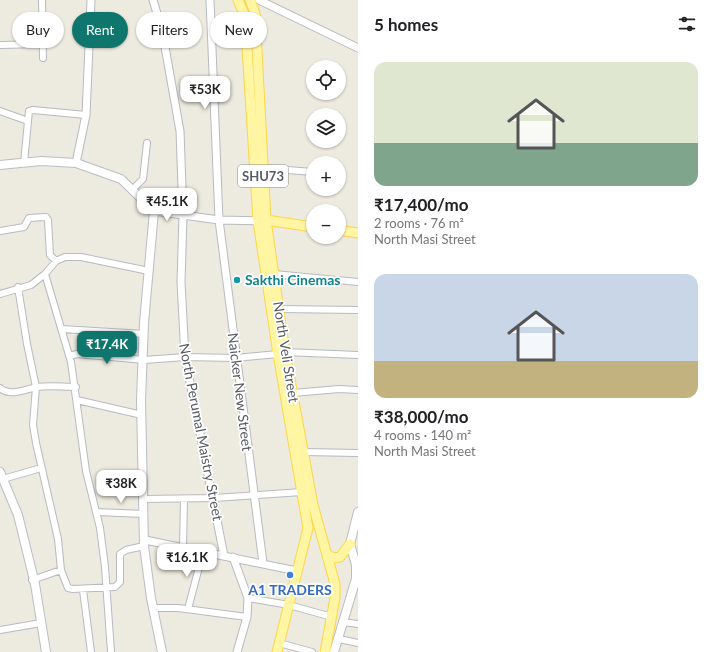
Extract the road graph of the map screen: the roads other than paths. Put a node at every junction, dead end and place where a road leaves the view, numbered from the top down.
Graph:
1 (42, 0) edge
2 (91, 0) edge
3 (153, 0) edge
4 (210, 0) edge
5 (238, 0) edge
6 (250, 0) edge
7 (259, 0) edge
8 (42, 12) edge
9 (243, 12) edge
10 (246, 12) edge
11 (0, 45) edge
12 (12, 45) edge
13 (43, 48) edge
14 (248, 48) edge
15 (358, 48) edge
16 (43, 58) dead end
17 (0, 111) edge
18 (86, 115) junction
19 (28, 121) junction
20 (147, 143) dead end
21 (24, 162) junction
22 (76, 163) junction
23 (0, 165) edge
24 (262, 168) junction
25 (306, 171) edge
26 (132, 190) junction
27 (154, 210) junction
28 (183, 216) junction
29 (219, 220) junction
30 (262, 221) junction
31 (306, 226) edge
32 (0, 231) edge
33 (346, 231) edge
34 (358, 233) edge
35 (56, 261) junction
36 (149, 271) junction
37 (45, 274) junction
38 (274, 274) junction
39 (358, 282) edge
40 (18, 288) junction
41 (0, 294) edge
42 (279, 309) junction
43 (358, 310) edge
44 (62, 329) junction
45 (144, 334) junction
46 (282, 353) junction
47 (358, 355) edge
48 (69, 356) junction
49 (185, 357) junction
50 (236, 358) junction
51 (144, 360) junction
52 (36, 387) junction
53 (0, 388) edge
54 (76, 388) junction
55 (358, 390) edge
56 (293, 394) junction
57 (77, 400) junction
58 (142, 415) junction
59 (304, 452) junction
60 (358, 453) edge
61 (42, 468) junction
62 (2, 476) edge
63 (302, 492) junction
64 (254, 496) junction
65 (214, 498) junction
66 (144, 499) junction
67 (184, 499) junction
68 (97, 512) junction
69 (358, 512) edge
70 (144, 514) junction
71 (308, 528) junction
72 (320, 530) junction
73 (144, 543) junction
74 (350, 544) junction
75 (182, 548) junction
76 (203, 552) junction
77 (327, 554) junction
78 (224, 556) junction
79 (233, 557) junction
80 (263, 563) junction
81 (61, 570) junction
82 (297, 571) junction
83 (358, 571) edge
84 (32, 580) junction
85 (106, 587) junction
86 (83, 590) junction
87 (248, 598) junction
88 (288, 605) junction
89 (153, 608) junction
90 (188, 609) junction
91 (332, 616) junction
92 (247, 617) junction
93 (342, 622) junction
94 (41, 623) junction
95 (358, 624) edge
96 (0, 630) edge
97 (339, 639) junction
98 (358, 643) edge
99 (278, 648) edge
100 (46, 652) edge
101 (92, 652) edge
102 (111, 652) edge
103 (162, 652) edge
104 (237, 652) edge
105 (312, 652) edge
106 (325, 652) edge
107 (334, 652) edge

1 - 8 street
2 - 18 street
3 - 28 street, North Perumal Maistry Street
4 - 29 street, Naicker New Street
5 - 9 main road, SHU73
6 - 10 main road
6 - 24 main road, North Veli Street / SHU73
7 - 15 street
11 - 12 street
13 - 16 street
14 - 30 main road, North Veli Street / SHU73
17 - 19 street
18 - 19 street
18 - 22 street
19 - 21 street
20 - 26 street
21 - 22 main road
21 - 23 main road
22 - 26 main road
24 - 25 street
24 - 30 main road, North Veli Street / SHU73
26 - 27 main road
27 - 28 street
27 - 36 main road
28 - 29 street
28 - 49 street, North Perumal Maistry Street
29 - 30 street
29 - 50 street, Naicker New Street
30 - 31 main road
30 - 38 main road, North Veli Street / SHU73
30 - 46 main road, North Veli Street / SHU73
32 - 35 street
33 - 34 main road
35 - 36 street
35 - 37 street
36 - 45 main road
37 - 40 street
37 - 44 street
38 - 39 street
38 - 42 main road, North Veli Street / SHU73
40 - 41 street
40 - 52 street
42 - 43 street
42 - 46 main road, North Veli Street / SHU73
44 - 45 street
44 - 48 street
45 - 51 main road
46 - 47 street
46 - 50 street
46 - 56 main road, North Veli Street / SHU73
46 - 63 main road, North Veli Street / SHU73
48 - 51 street
48 - 54 street
49 - 50 street
49 - 51 street
49 - 65 street, North Perumal Maistry Street
50 - 64 street, Naicker New Street
51 - 58 main road
52 - 53 street
52 - 54 street
52 - 61 street
54 - 57 street
55 - 56 street
56 - 59 main road, North Veli Street / SHU73
57 - 58 street
57 - 68 street
58 - 66 main road
59 - 60 street
59 - 72 main road, North Veli Street / SHU73
61 - 62 street
61 - 81 street
62 - 84 main road
63 - 64 street
63 - 71 main road, North Veli Street / SHU73
64 - 65 street
64 - 80 street, Naicker New Street
65 - 67 street
65 - 78 street, North Perumal Maistry Street
66 - 67 street
66 - 70 main road
67 - 75 street
68 - 70 street
68 - 85 street
69 - 74 main road
70 - 73 main road
71 - 72 main road
71 - 82 main road
72 - 77 main road, North Veli Street / SHU73
73 - 75 street
73 - 85 street
73 - 89 main road
74 - 77 main road
74 - 83 main road
75 - 76 street
76 - 78 street
76 - 90 street
77 - 91 main road, North Veli Street / SHU73
78 - 79 street
79 - 80 street
79 - 87 street
80 - 82 street
81 - 84 street
81 - 86 street
82 - 88 main road
83 - 93 main road
84 - 94 main road
85 - 86 street
85 - 102 street
86 - 101 street
87 - 88 street
87 - 92 street
88 - 91 street
88 - 99 main road
89 - 90 street
89 - 103 main road
90 - 92 street
91 - 106 main road, North Veli Street / SHU73
92 - 104 street
93 - 95 street
93 - 97 main road
94 - 96 street
94 - 100 main road
97 - 98 street
97 - 107 main road
99 - 105 street

